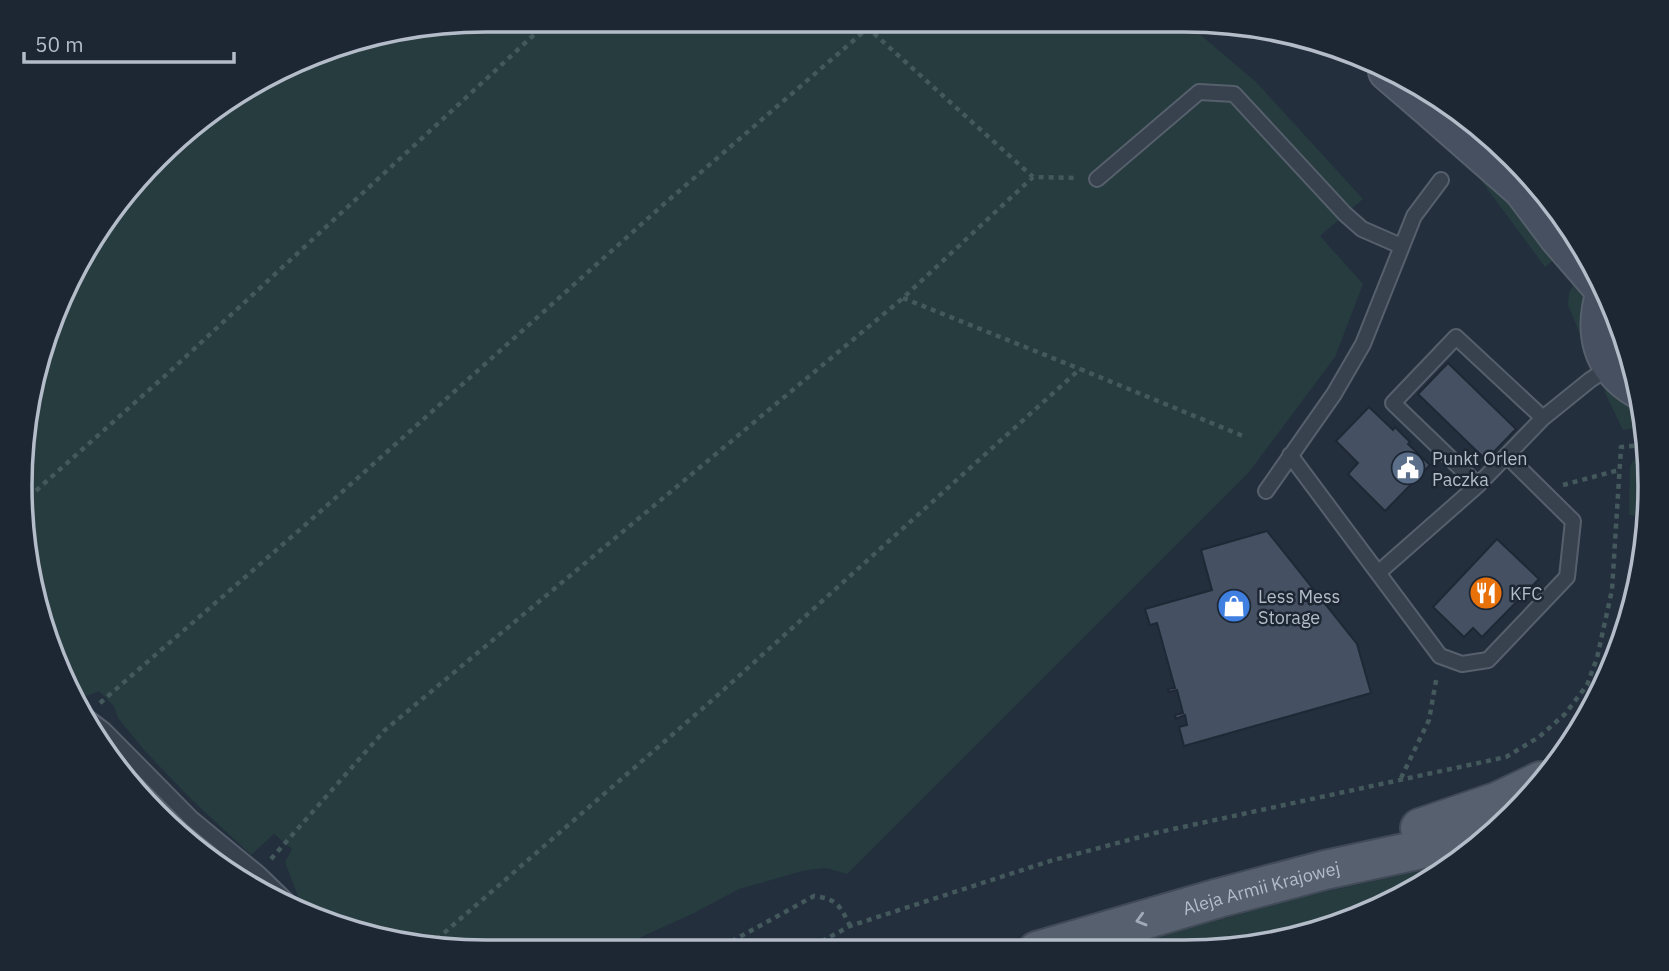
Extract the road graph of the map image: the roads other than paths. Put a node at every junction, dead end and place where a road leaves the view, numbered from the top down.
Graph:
1 (1418, 97) edge
2 (1097, 179) road end
3 (1441, 180) dead end
4 (1523, 189) junction
5 (1532, 194) edge
6 (1401, 246) junction
7 (1575, 256) edge
8 (1601, 307) edge
9 (1624, 375) edge
10 (1625, 377) edge
11 (1543, 418) junction
12 (1290, 455) junction
13 (1507, 456) junction
14 (1478, 485) junction
15 (1266, 491) dead end
16 (1378, 573) junction
17 (94, 715) edge
18 (1519, 791) edge
19 (1468, 839) edge
20 (1325, 870) junction
21 (273, 887) edge
22 (1075, 940) edge

1 - 4 street, bridge
2 - 6 lane
3 - 6 lane
4 - 5 street
4 - 7 street
6 - 12 lane
8 - 9 street
10 - 11 lane
11 - 13 lane
11 - 14 lane
12 - 15 lane
12 - 16 lane
13 - 14 lane
13 - 16 lane
14 - 16 lane
17 - 21 lane
18 - 20 main road
19 - 20 main road, Aleja Armii Krajowej
20 -> 22 main road, Aleja Armii Krajowej

